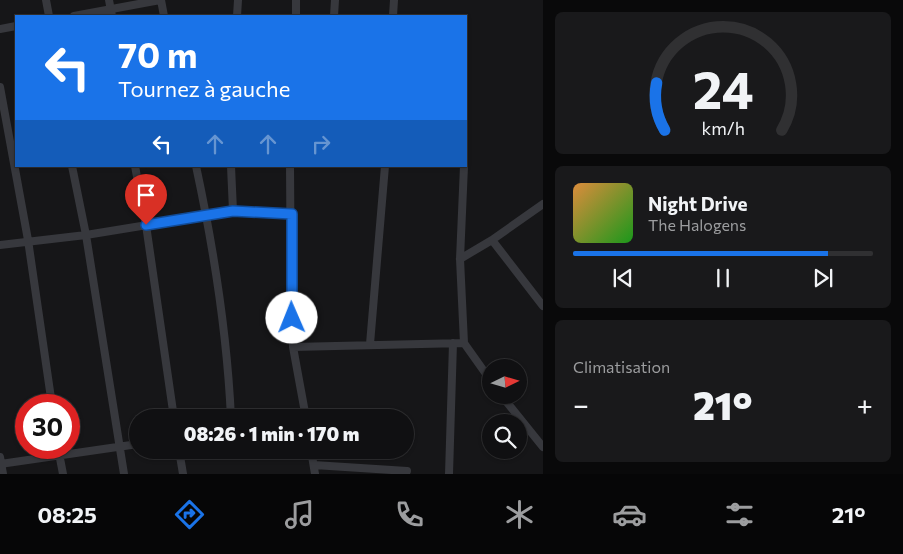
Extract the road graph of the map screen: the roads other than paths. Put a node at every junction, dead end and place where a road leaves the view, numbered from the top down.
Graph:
1 (46, 0) edge
2 (109, 0) edge
3 (160, 0) edge
4 (238, 0) edge
5 (296, 0) edge
6 (335, 0) edge
7 (394, 0) edge
8 (111, 13) edge
9 (49, 15) edge
10 (86, 15) edge
11 (164, 15) edge
12 (237, 15) edge
13 (296, 15) edge
14 (334, 15) edge
15 (393, 15) edge
16 (15, 26) edge
17 (0, 29) edge
18 (0, 87) edge
19 (72, 167) edge
20 (135, 167) edge
21 (196, 167) edge
22 (232, 167) edge
23 (385, 167) edge
24 (464, 167) edge
25 (292, 168) edge
26 (543, 204) edge
27 (233, 211) junction
28 (206, 214) junction
29 (292, 214) junction
30 (146, 225) junction
31 (86, 235) junction
32 (28, 240) junction
33 (492, 240) junction
34 (0, 245) edge
35 (460, 259) junction
36 (543, 306) edge
37 (453, 343) junction
38 (464, 343) junction
39 (370, 344) junction
40 (293, 347) junction
41 (482, 368) edge
42 (50, 394) edge
43 (508, 404) edge
44 (173, 409) edge
45 (231, 409) edge
46 (304, 409) edge
47 (129, 445) edge
48 (120, 446) junction
49 (543, 447) edge
50 (80, 450) edge
51 (18, 459) edge
52 (60, 459) edge
53 (180, 459) edge
54 (313, 459) edge
55 (0, 462) edge
56 (314, 465) junction
57 (407, 471) dead end
58 (3, 474) edge
59 (62, 474) edge
60 (124, 474) edge
61 (183, 474) edge
62 (315, 474) edge
63 (449, 474) edge

1 - 9 street
2 - 8 street
3 - 8 street
3 - 11 street
4 - 12 street
5 - 13 street
6 - 14 street
7 - 15 street
8 - 10 street
16 - 17 street
18 - 32 street
19 - 31 street
20 - 30 street
21 - 28 street
22 - 27 street
23 - 39 street
24 - 35 street
25 - 29 street
26 - 33 street
27 - 28 street
27 - 29 street
28 - 30 street
28 - 45 street
29 - 40 street
30 - 31 street
30 - 44 street
31 - 32 street
31 - 48 street
32 - 34 street
32 - 42 street
33 - 35 street
33 - 36 street
35 - 38 street
37 - 38 street
37 - 39 street
37 - 63 street
38 - 41 street
39 - 40 street
40 - 46 street
43 - 49 street
47 - 48 street
48 - 50 street
48 - 60 street
51 - 55 street
52 - 59 street
53 - 61 street
54 - 56 street
55 - 58 street
56 - 57 street
56 - 62 street

